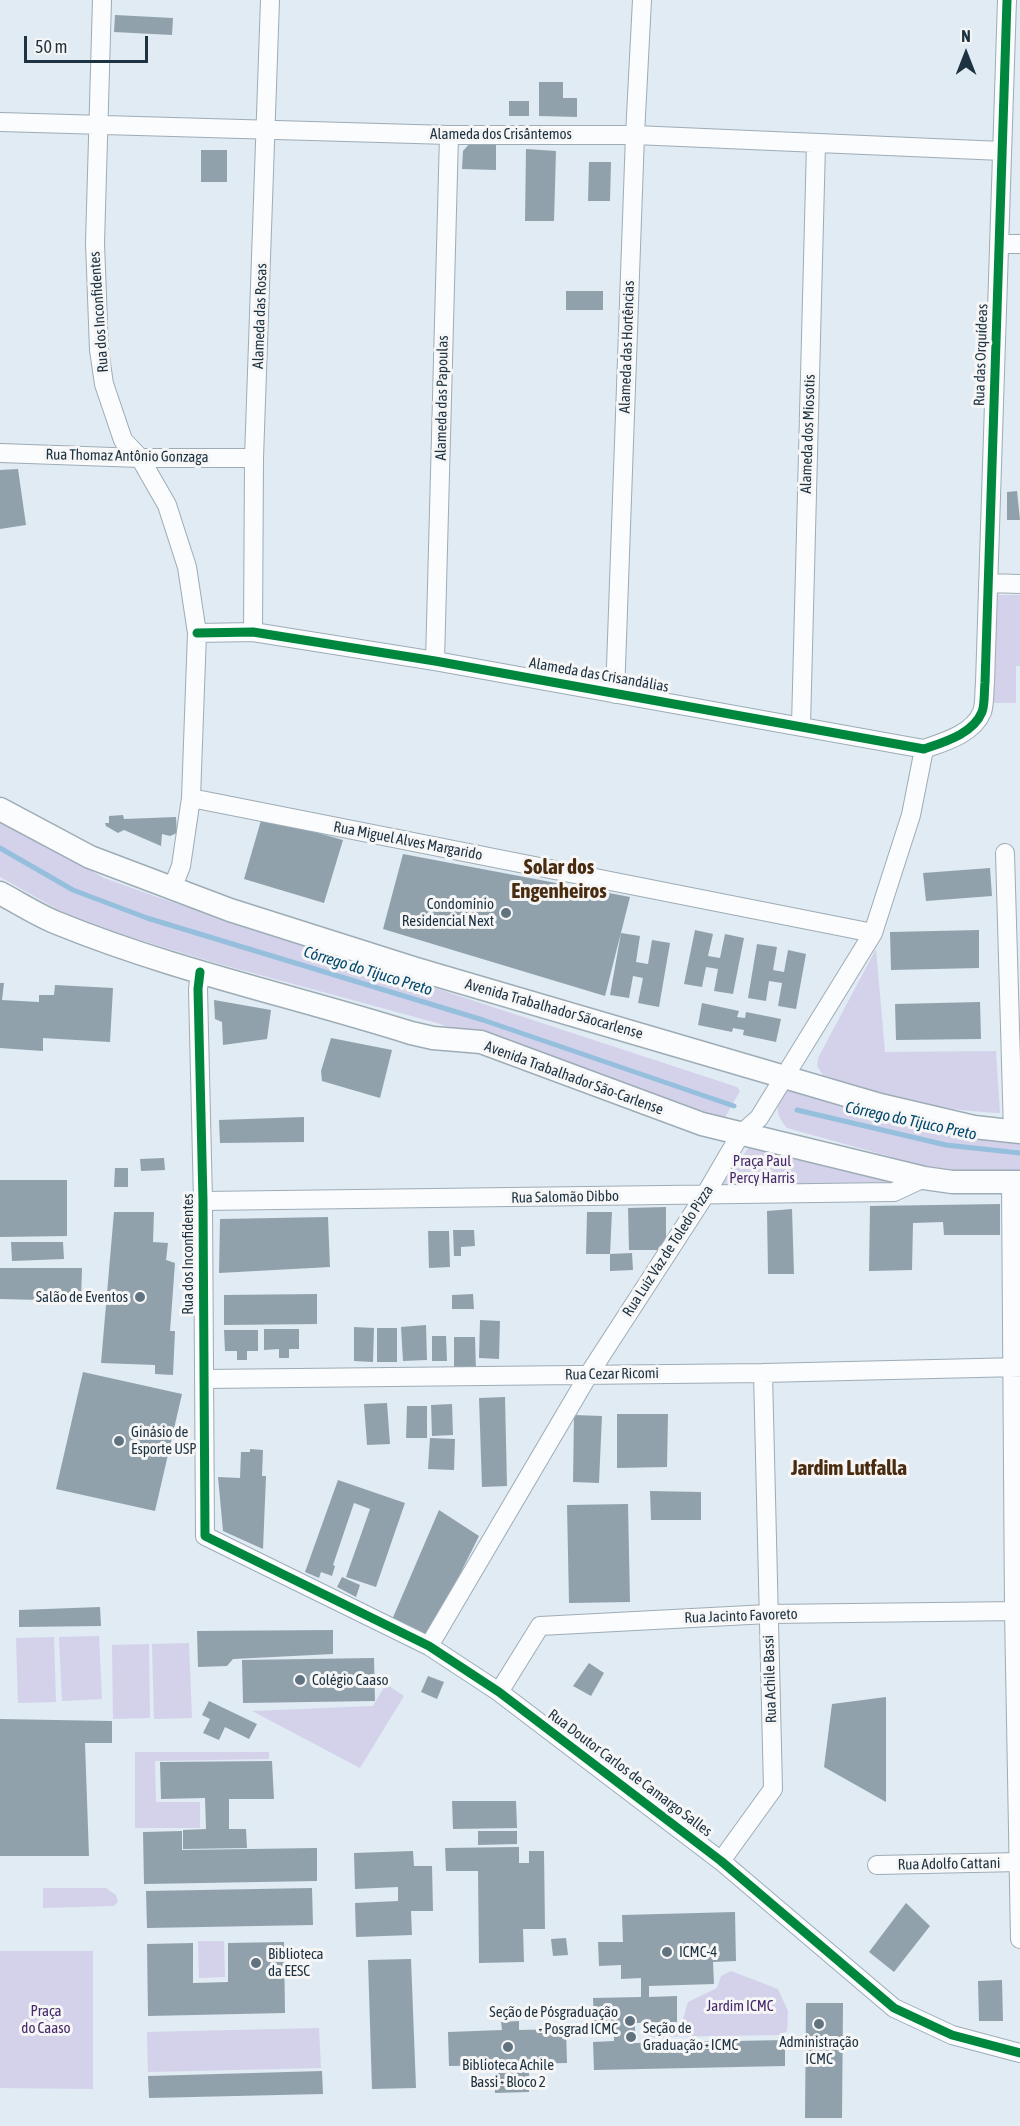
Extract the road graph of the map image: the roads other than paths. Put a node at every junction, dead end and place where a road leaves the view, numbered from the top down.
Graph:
1 (102, 0) edge
2 (270, 0) edge
3 (642, 0) edge
4 (1007, 0) edge
5 (0, 122) edge
6 (99, 124) junction
7 (267, 128) junction
8 (449, 135) junction
9 (635, 135) junction
10 (816, 144) junction
11 (1002, 151) junction
12 (999, 244) junction
13 (1020, 244) edge
14 (0, 453) edge
15 (140, 458) junction
16 (255, 458) junction
17 (988, 584) junction
18 (1020, 584) edge
19 (254, 632) junction
20 (197, 633) junction
21 (435, 661) junction
22 (615, 694) junction
23 (801, 725) junction
24 (924, 749) junction
25 (191, 798) junction
26 (0, 809) edge
27 (1005, 853) dead end
28 (172, 889) junction
29 (0, 893) edge
30 (873, 933) junction
31 (200, 972) junction
32 (783, 1077) junction
33 (1016, 1132) edge
34 (740, 1135) junction
35 (924, 1178) junction
36 (1016, 1182) edge
37 (705, 1195) junction
38 (203, 1201) junction
39 (1016, 1367) edge
40 (763, 1373) junction
41 (589, 1374) junction
42 (204, 1379) junction
43 (205, 1536) joint
44 (1017, 1611) edge
45 (768, 1614) junction
46 (429, 1646) junction
47 (499, 1692) junction
48 (721, 1861) junction
49 (1019, 1862) edge
50 (877, 1865) dead end
51 (1020, 1939) edge
52 (1020, 2052) edge

1 - 6 street, Rua dos Inconfidentes
2 - 7 street, Alameda das Rosas
3 - 9 street, Alameda das Hortências
4 - 11 street, Rua das Orquídeas
5 - 6 street, Alameda dos Crisântemos
6 - 7 street, Alameda dos Crisântemos
6 - 15 street, Rua dos Inconfidentes
7 - 8 street, Alameda dos Crisântemos
7 - 16 street, Alameda das Rosas
8 - 9 street, Alameda dos Crisântemos
8 - 21 street, Alameda das Papoulas
9 - 10 street, Alameda dos Crisântemos
9 - 22 street, Alameda das Hortências
10 - 11 street, Alameda dos Crisântemos
10 - 23 street, Alameda dos Miosotis
11 - 12 street, Rua das Orquídeas
12 - 13 street
12 - 17 street, Rua das Orquídeas
14 - 15 street, Rua Thomaz Antônio Gonzaga
15 - 16 street, Rua Thomaz Antônio Gonzaga
15 - 20 street, Rua dos Inconfidentes
16 - 19 street, Alameda das Rosas
17 - 18 street
17 - 24 street, Rua das Orquídeas
19 - 20 street, Alameda das Crisandálias
19 - 21 street, Alameda das Crisandálias
20 - 25 street, Rua dos Inconfidentes
21 - 22 street, Alameda das Crisandálias
22 - 23 street, Alameda das Crisandálias
23 - 24 street, Alameda das Crisandálias
24 - 30 street, Rua Luiz Vaz de Toledo Pizza
25 - 28 street, Rua dos Inconfidentes
25 - 30 street, Rua Miguel Alves Margarido
26 - 28 main road, Avenida Trabalhador Sãocarlense
27 - 33 street
28 - 32 main road, Avenida Trabalhador Sãocarlense
29 - 31 main road, Avenida Trabalhador São-Carlense
30 - 32 street, Rua Luiz Vaz de Toledo Pizza
31 - 34 main road, Avenida Trabalhador São-Carlense
31 - 38 street, Rua dos Inconfidentes
32 - 33 main road, Avenida Trabalhador Sãocarlense
32 - 34 street, Rua Luiz Vaz de Toledo Pizza
34 - 35 main road, Avenida Trabalhador São-Carlense
34 - 37 street, Rua Luiz Vaz de Toledo Pizza
35 - 36 main road, Avenida Trabalhador São-Carlense
35 - 37 street, Rua Salomão Dibbo
36 - 39 street
37 - 38 street, Rua Salomão Dibbo
37 - 41 street, Rua Luiz Vaz de Toledo Pizza
38 - 42 street, Rua dos Inconfidentes
39 - 40 street, Rua Cezar Ricomi
39 - 44 street
40 - 41 street, Rua Cezar Ricomi
40 - 45 street, Rua Achile Bassi
41 - 42 street, Rua Cezar Ricomi
41 - 46 street, Rua Luiz Vaz de Toledo Pizza
42 - 43 street, Rua dos Inconfidentes
43 - 46 street, Rua Doutor Carlos de Camargo Salles
44 - 45 street, Rua Jacinto Favoreto
44 - 49 street
45 - 47 street, Rua Jacinto Favoreto
45 - 48 street, Rua Achile Bassi
46 - 47 street, Rua Doutor Carlos de Camargo Salles
47 - 48 street, Rua Doutor Carlos de Camargo Salles
48 - 52 street, Rua Doutor Carlos de Camargo Salles
49 - 50 street, Rua Adolfo Cattani
49 - 51 street

